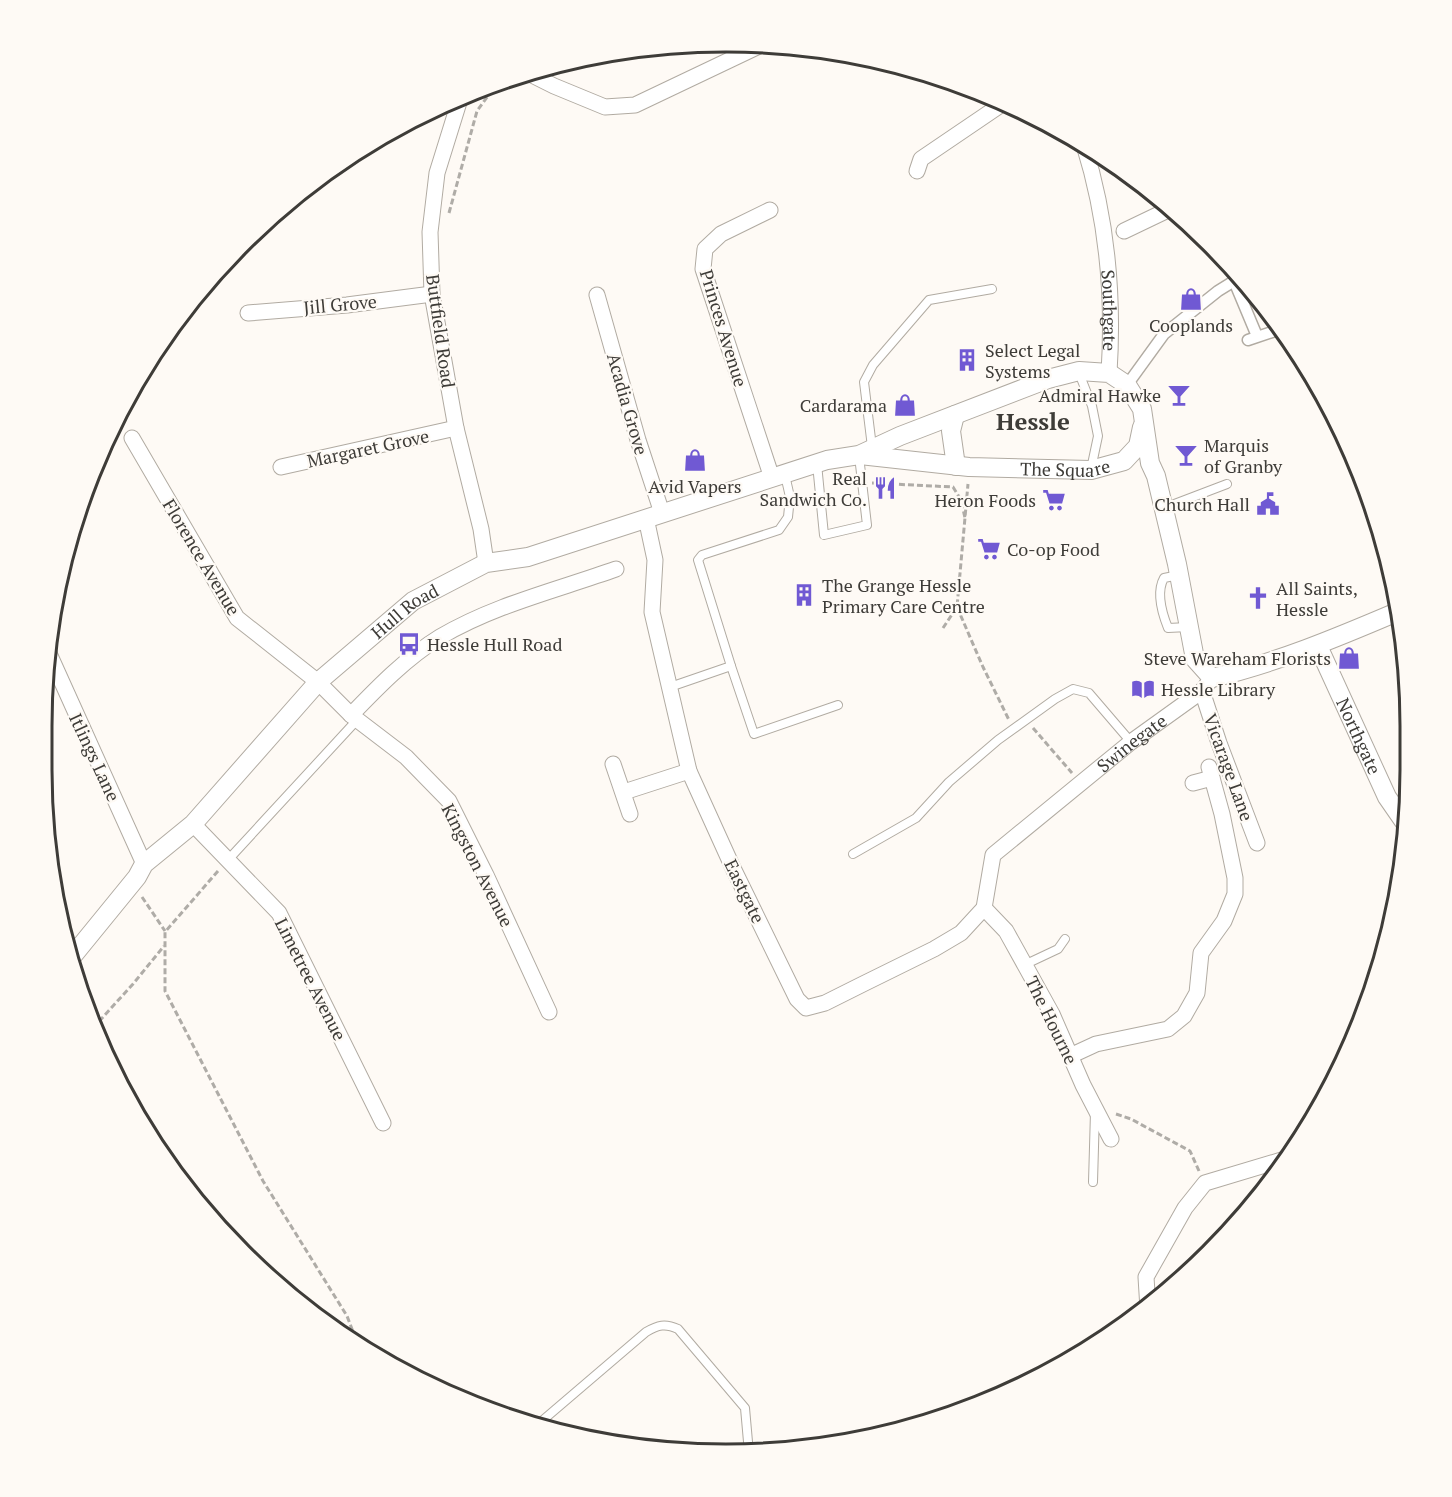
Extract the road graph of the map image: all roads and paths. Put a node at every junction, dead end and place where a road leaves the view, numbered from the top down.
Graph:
1 (745, 53) edge
2 (540, 79) edge
3 (457, 109) edge
4 (995, 109) edge
5 (1088, 159) edge
6 (917, 171) dead end
7 (770, 210) dead end
8 (1162, 213) edge
9 (1124, 231) dead end
10 (1232, 282) edge
11 (992, 289) dead end
12 (1241, 293) edge
13 (432, 294) junction
14 (597, 295) dead end
15 (248, 313) dead end
16 (1272, 332) edge
17 (1078, 371) junction
18 (1109, 373) junction
19 (1127, 385) junction
20 (955, 415) junction
21 (1144, 420) junction
22 (456, 428) junction
23 (132, 438) dead end
24 (866, 452) junction
25 (1124, 461) junction
26 (1150, 462) junction
27 (817, 464) junction
28 (281, 467) dead end
29 (963, 467) junction
30 (1091, 470) junction
31 (778, 476) junction
32 (1227, 484) dead end
33 (1164, 509) junction
34 (654, 515) junction
35 (486, 563) junction
36 (616, 569) dead end
37 (957, 607) junction
38 (1390, 615) edge
39 (943, 628) dead end
40 (1318, 646) junction
41 (731, 666) junction
42 (55, 668) edge
43 (318, 682) junction
44 (1207, 684) junction
45 (670, 687) junction
46 (838, 705) dead end
47 (354, 718) junction
48 (1014, 728) junction
49 (1131, 742) junction
50 (613, 764) dead end
51 (689, 771) junction
52 (1080, 783) junction
53 (1193, 783) dead end
54 (624, 792) junction
55 (1398, 812) edge
56 (630, 814) dead end
57 (193, 824) junction
58 (1257, 843) dead end
59 (853, 854) dead end
60 (227, 861) junction
61 (144, 864) junction
62 (132, 883) junction
63 (984, 908) junction
64 (165, 932) junction
65 (1065, 939) dead end
66 (165, 945) junction
67 (77, 951) edge
68 (1024, 965) junction
69 (549, 1012) dead end
70 (100, 1020) edge
71 (1070, 1056) junction
72 (1095, 1108) junction
73 (383, 1123) dead end
74 (1111, 1139) dead end
75 (1273, 1162) edge
76 (1092, 1182) dead end
77 (1205, 1183) junction
78 (1147, 1296) edge
79 (353, 1332) edge
80 (544, 1419) edge
81 (748, 1443) edge

1 - 2 street
3 - 13 street, Buttfield Road
4 - 6 street
5 - 18 street, Southgate
7 - 31 street, Princes Avenue
8 - 9 street
10 - 19 street
11 - 24 lane
12 - 16 street
13 - 15 street, Jill Grove
13 - 22 street, Buttfield Road
14 - 34 street, Acadia Grove
17 - 18 street
17 - 20 street
17 - 30 lane
18 - 19 street, Southgate
19 - 21 street, Southgate
20 - 24 street
20 - 29 street
21 - 25 street, The Square
21 - 26 street, Southgate
22 - 28 street, Margaret Grove
22 - 35 street, Buttfield Road
23 - 43 street, Florence Avenue
24 - 27 street, Hull Road
24 - 27 lane
24 - 29 street, The Square
25 - 26 street
25 - 30 street, The Square
26 - 33 street, Southgate
27 - 31 street, Hull Road
29 - 30 street, The Square
29 - 37 path
31 - 34 street, Hull Road
31 - 41 lane
32 - 33 lane
33 - 44 street, Southgate
34 - 35 street, Hull Road
34 - 45 street, Eastgate
35 - 43 street, Hull Road
36 - 47 street
37 - 39 path
37 - 48 path
38 - 40 street, Swinegate
40 - 44 street, Swinegate
40 - 55 street, Northgate
41 - 45 lane
41 - 46 lane
42 - 61 street, Itlings Lane
43 - 47 street, Kingston Avenue
43 - 57 street, Hull Road
44 - 49 street, Swinegate
44 - 58 street, Vicarage Lane
45 - 51 street, Eastgate
47 - 60 lane
47 - 69 street, Kingston Avenue
48 - 49 lane
48 - 52 path
48 - 59 lane
49 - 52 street, Swinegate
50 - 54 street
51 - 54 street
51 - 63 street, Eastgate
52 - 63 street, Swinegate
53 - 71 street
54 - 56 street
57 - 60 street, Limetree Avenue
57 - 61 street, Hull Road
60 - 64 path
60 - 73 street, Limetree Avenue
61 - 62 street, Hull Road
62 - 64 path
62 - 67 street, Hull Road
63 - 68 street, The Hourne
64 - 66 path
65 - 68 lane
66 - 70 path
66 - 79 path
68 - 71 street, The Hourne
71 - 72 street, The Hourne
72 - 74 street, The Hourne
72 - 76 lane
72 - 77 path
75 - 77 street
77 - 78 street
80 - 81 lane

